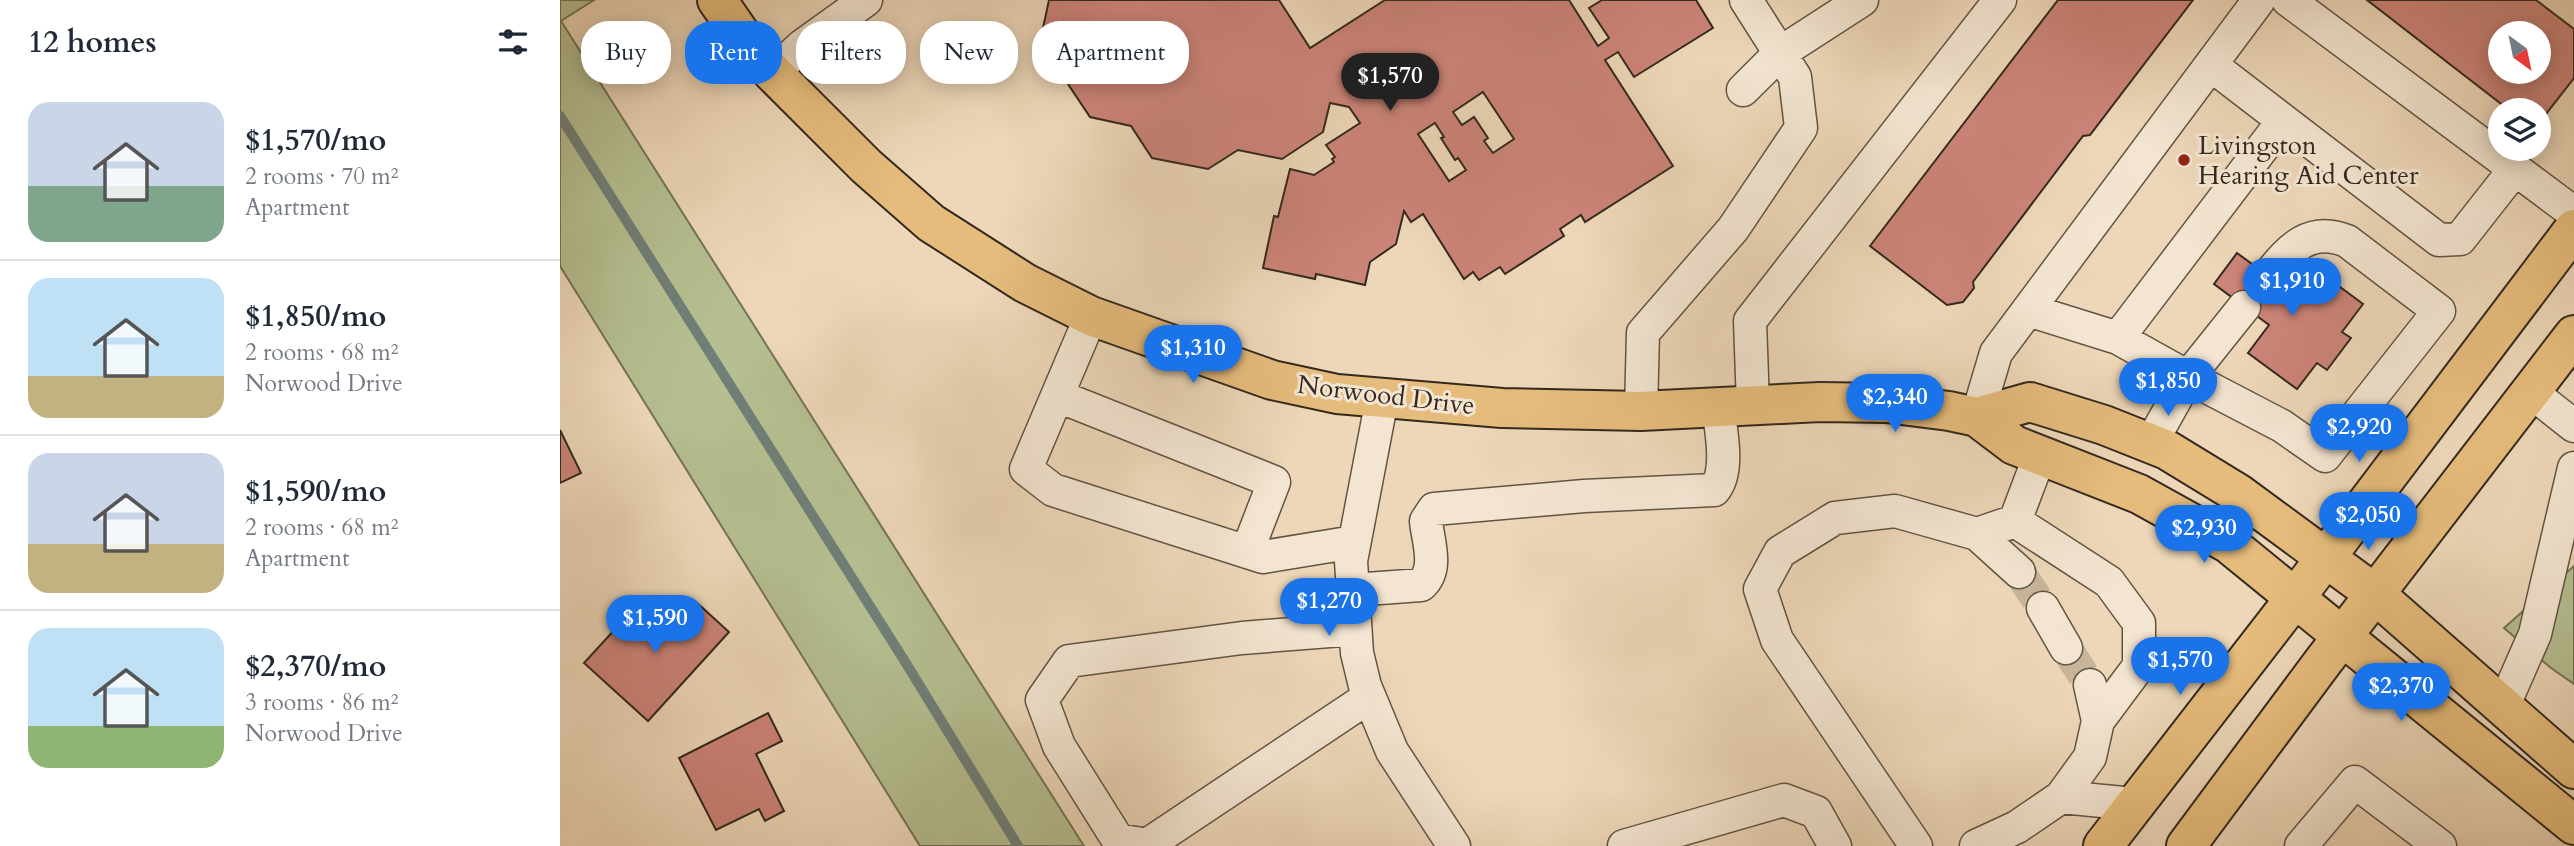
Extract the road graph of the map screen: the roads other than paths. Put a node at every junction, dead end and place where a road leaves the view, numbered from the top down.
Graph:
1 (716, 0) edge
2 (866, 0) edge
3 (1746, 0) edge
4 (1861, 0) edge
5 (2000, 0) edge
6 (2259, 0) edge
7 (2288, 0) edge
8 (731, 21) edge
9 (1780, 53) junction
10 (782, 65) edge
11 (2211, 65) junction
12 (782, 82) edge
13 (1743, 90) dead end
14 (2283, 121) junction
15 (2515, 169) junction
16 (2574, 213) edge
17 (2574, 229) edge
18 (2268, 276) dead end
19 (2244, 306) dead end
20 (2028, 310) junction
21 (1091, 316) junction
22 (2574, 335) edge
23 (2118, 338) junction
24 (2188, 377) junction
25 (2531, 392) junction
26 (1058, 396) junction
27 (1382, 399) junction
28 (1735, 406) junction
29 (1641, 411) junction
30 (1976, 417) junction
31 (2574, 426) edge
32 (2151, 443) junction
33 (2040, 455) junction
34 (2574, 468) edge
35 (2015, 521) junction
36 (1978, 534) junction
37 (1354, 542) junction
38 (1247, 552) junction
39 (2019, 572) tunnel mouth
40 (2309, 580) junction
41 (1353, 590) junction
42 (2043, 607) tunnel mouth
43 (2358, 616) junction
44 (1355, 629) junction
45 (2066, 648) tunnel mouth
46 (2090, 685) tunnel mouth
47 (1369, 697) junction
48 (2503, 707) junction
49 (2098, 721) junction
50 (2574, 769) edge
51 (2061, 797) junction
52 (2134, 804) junction
53 (2574, 825) edge
54 (2437, 844) edge
55 (1454, 846) edge
56 (1624, 846) edge
57 (1835, 846) edge
58 (1916, 846) edge
59 (1976, 846) edge
60 (2103, 846) edge
61 (2186, 846) edge
62 (2301, 846) edge
63 (2401, 846) edge

1 - 8 main road, Norwood Drive
2 - 10 street
3 - 9 street
4 - 9 street
5 - 28 street
6 - 11 street
7 - 15 street
9 - 13 street
9 - 29 street
11 - 14 street
11 - 20 street
12 - 21 main road, Norwood Drive
14 - 15 street
14 - 23 street
15 - 16 street
17 - 40 main road
18 - 24 street
19 - 24 street
20 - 23 street
20 - 30 street
21 - 26 street
21 - 27 main road, Norwood Drive
22 - 25 main road
23 - 24 street
24 - 32 street
25 - 31 street
25 - 43 main road
26 - 38 street
26 - 38 street
27 - 29 main road, Norwood Drive
27 - 37 street
28 - 29 main road, Norwood Drive
28 - 30 main road, Norwood Drive
28 - 41 street
30 - 32 main road, Norwood Drive
30 - 33 main road, Norwood Drive
32 - 40 main road, Norwood Drive
33 - 35 street
33 - 40 main road, Norwood Drive
34 - 48 street
35 - 36 street
35 - 49 street
36 - 39 street
36 - 58 street
37 - 38 street
37 - 41 street
40 - 43 main road, Norwood Drive
40 - 43 main road, Norwood Drive
40 - 52 main road
41 - 44 street
42 - 45 street
43 - 48 main road, Norwood Drive
43 - 53 main road, Norwood Drive
43 - 61 main road
44 - 47 street
44 - 47 street
46 - 49 street
47 - 55 street
48 - 50 main road, Norwood Drive
49 - 51 street
51 - 52 street
51 - 59 street
52 - 60 main road
54 - 62 street
54 - 63 street
56 - 57 street

